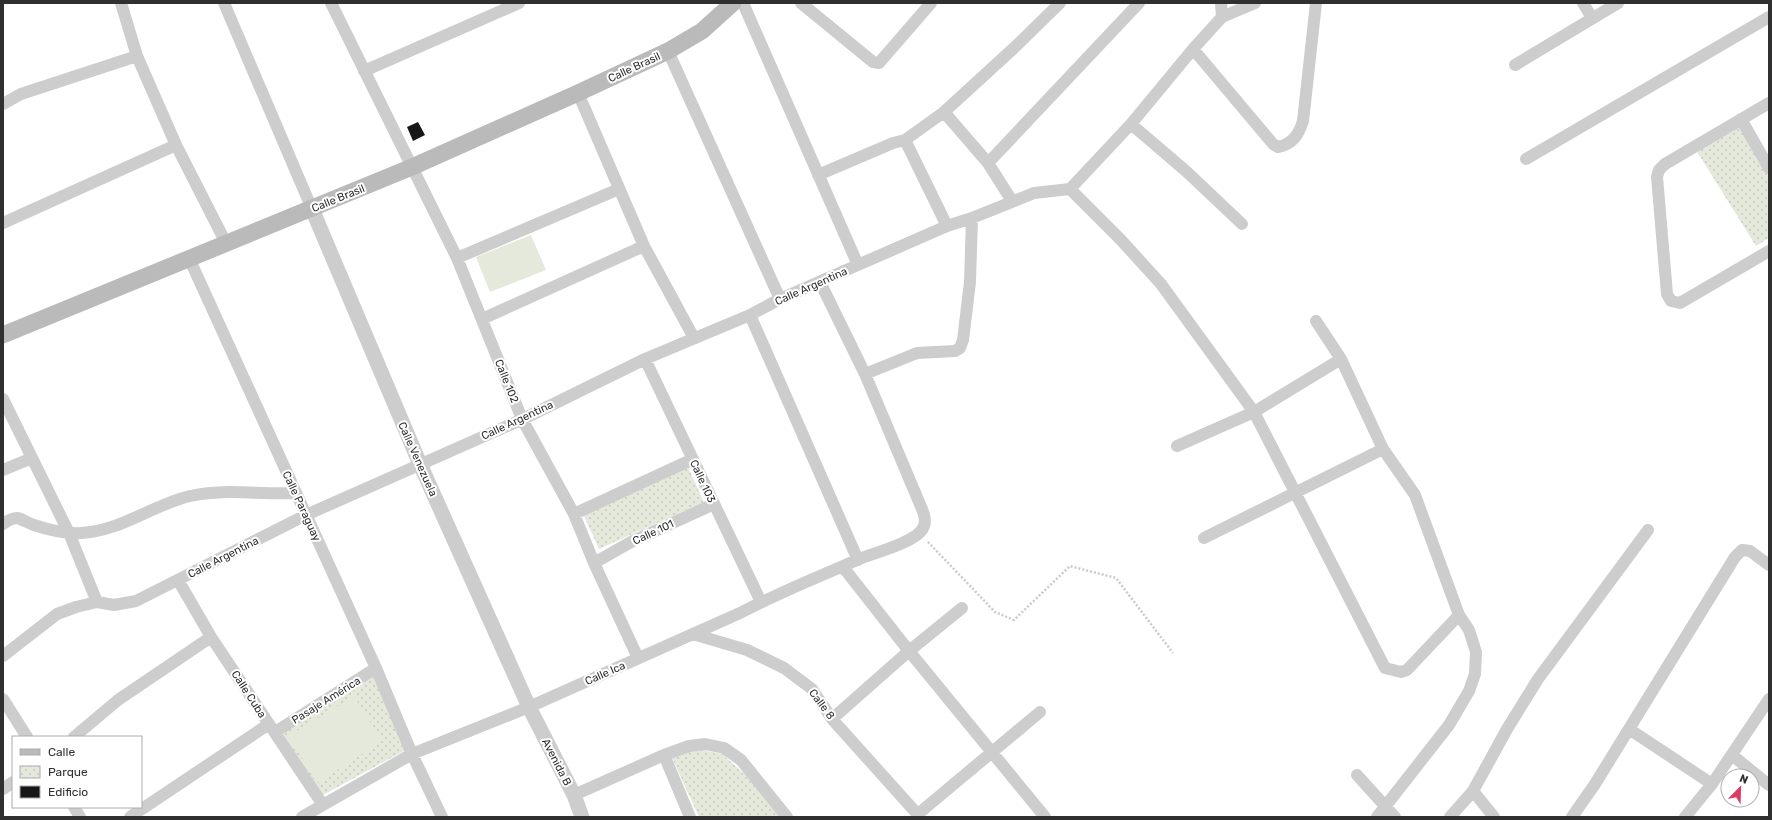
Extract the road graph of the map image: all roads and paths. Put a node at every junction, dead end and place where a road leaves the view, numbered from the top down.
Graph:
1 (121, 3) edge
2 (224, 3) edge
3 (331, 3) edge
4 (518, 3) edge
5 (733, 3) edge
6 (743, 3) edge
7 (801, 3) edge
8 (931, 3) edge
9 (1060, 3) edge
10 (1139, 3) edge
11 (1220, 3) edge
12 (1255, 3) edge
13 (1316, 3) edge
14 (1583, 3) edge
15 (1618, 3) edge
16 (1222, 17) junction
17 (1769, 17) edge
18 (1592, 18) junction
19 (1194, 49) junction
20 (668, 51) junction
21 (137, 56) junction
22 (1515, 65) dead end
23 (364, 71) junction
24 (578, 93) junction
25 (1769, 103) edge
26 (3, 104) edge
27 (944, 112) junction
28 (1741, 118) junction
29 (1131, 124) junction
30 (905, 140) junction
31 (176, 145) junction
32 (1526, 159) dead end
33 (988, 163) junction
34 (412, 168) junction
35 (1769, 168) edge
36 (818, 175) junction
37 (1070, 189) junction
38 (619, 190) junction
39 (1012, 201) junction
40 (312, 209) junction
41 (972, 218) junction
42 (3, 224) edge
43 (1242, 224) dead end
44 (947, 226) junction
45 (226, 242) junction
46 (644, 246) junction
47 (1769, 251) edge
48 (189, 258) junction
49 (457, 258) junction
50 (858, 266) junction
51 (820, 282) junction
52 (780, 299) junction
53 (750, 315) junction
54 (482, 319) junction
55 (1316, 321) dead end
56 (3, 335) edge
57 (694, 338) junction
58 (645, 359) junction
59 (1341, 359) junction
60 (865, 374) junction
61 (3, 400) edge
62 (1254, 412) junction
63 (522, 419) junction
64 (1177, 446) dead end
65 (1383, 449) junction
66 (32, 458) junction
67 (693, 459) junction
68 (420, 464) junction
69 (3, 470) edge
70 (296, 493) junction
71 (1294, 493) junction
72 (714, 504) junction
73 (574, 514) junction
74 (306, 515) junction
75 (3, 524) edge
76 (1648, 530) dead end
77 (68, 533) junction
78 (916, 535) junction
79 (1204, 538) dead end
80 (858, 560) junction
81 (594, 563) junction
82 (1769, 565) edge
83 (843, 566) junction
84 (178, 580) junction
85 (97, 602) junction
86 (761, 602) junction
87 (962, 608) dead end
88 (1459, 615) junction
89 (693, 634) junction
90 (211, 637) junction
91 (909, 651) junction
92 (1173, 653) dead end
93 (3, 656) edge
94 (638, 658) junction
95 (376, 668) junction
96 (3, 699) edge
97 (1769, 699) edge
98 (529, 707) junction
99 (1040, 712) dead end
100 (832, 719) junction
101 (272, 728) junction
102 (1628, 729) junction
103 (26, 736) edge
104 (75, 736) edge
105 (992, 751) junction
106 (412, 754) junction
107 (664, 755) junction
108 (1732, 755) junction
109 (1357, 775) dead end
110 (12, 783) edge
111 (1712, 784) junction
112 (1769, 785) edge
113 (3, 789) edge
114 (1472, 791) junction
115 (574, 795) junction
116 (323, 805) junction
117 (1386, 806) junction
118 (75, 808) edge
119 (919, 816) edge
120 (80, 817) edge
121 (130, 817) edge
122 (302, 817) edge
123 (442, 817) edge
124 (582, 817) edge
125 (690, 817) edge
126 (787, 817) edge
127 (1045, 817) edge
128 (1377, 817) edge
129 (1395, 817) edge
130 (1450, 817) edge
131 (1494, 817) edge
132 (1572, 817) edge
133 (1685, 817) edge

1 - 21 street
2 - 40 street
3 - 23 street, Calle 102
4 - 23 street
5 - 20 main road, Calle Brasil
6 - 36 street
7 - 8 street
9 - 27 street
10 - 33 street
11 - 16 street
12 - 16 street
13 - 19 street
14 - 18 street
15 - 18 street
16 - 19 street
17 - 32 street
18 - 22 street
19 - 29 street
20 - 24 main road, Calle Brasil
20 - 52 street
21 - 26 street
21 - 31 street
23 - 34 street, Calle 102
24 - 34 main road, Calle Brasil
24 - 38 street
25 - 28 street
27 - 30 street
27 - 33 street
28 - 35 street
28 - 47 street
29 - 37 street
29 - 43 street
30 - 36 street
30 - 44 street
31 - 42 street
31 - 45 street
33 - 39 street
34 - 40 main road, Calle Brasil
34 - 49 street, Calle 102
36 - 50 street
37 - 39 street, Calle Argentina
37 - 62 street
38 - 46 street
38 - 49 street
39 - 41 street, Calle Argentina
40 - 45 main road, Calle Brasil
40 - 68 street, Calle Venezuela
41 - 44 street, Calle Argentina
41 - 60 street
44 - 50 street, Calle Argentina
45 - 48 main road, Calle Brasil
46 - 54 street
46 - 57 street
48 - 56 main road, Calle Brasil
48 - 70 street, Calle Paraguay
49 - 54 street, Calle 102
50 - 51 street, Calle Argentina
51 - 52 street, Calle Argentina
51 - 60 street
52 - 53 street, Calle Argentina
53 - 57 street, Calle Argentina
53 - 80 street
54 - 63 street, Calle 102
55 - 59 street
57 - 58 street, Calle Argentina
58 - 63 street, Calle Argentina
58 - 67 street, Calle 103
59 - 62 street
59 - 65 street
60 - 78 street
61 - 66 street
62 - 64 street
62 - 71 street
63 - 68 street, Calle Argentina
63 - 73 street, Calle 102
65 - 71 street
65 - 88 street
66 - 69 street
66 - 77 street
67 - 72 street, Calle 103
67 - 73 street
68 - 74 street, Calle Argentina
68 - 98 street, Calle Venezuela
70 - 74 street, Calle Paraguay
70 - 77 street
71 - 79 street
71 - 88 street
72 - 81 street, Calle 101
72 - 86 street, Calle 103
73 - 81 street, Calle 102
74 - 84 street, Calle Argentina
74 - 95 street, Calle Paraguay
75 - 77 street
76 - 114 street
77 - 85 street
78 - 80 street, Calle Ica
78 - 92 path
80 - 83 street, Calle Ica
81 - 94 street, Calle 102
82 - 102 street
83 - 86 street, Calle Ica
83 - 91 street
84 - 85 street, Calle Argentina
84 - 90 street, Calle Cuba
85 - 93 street
86 - 89 street, Calle Ica
87 - 91 street
88 - 117 street
89 - 94 street, Calle Ica
89 - 100 street, Calle 8
90 - 101 street, Calle Cuba
90 - 104 street
91 - 100 street
91 - 105 street
94 - 98 street, Calle Ica
95 - 101 street, Pasaje América
95 - 106 street, Calle Paraguay
96 - 103 street
97 - 108 street
98 - 106 street, Calle Ica
98 - 115 street, Avenida B
99 - 105 street
100 - 119 street, Calle 8
101 - 116 street, Calle Cuba
101 - 121 street, Pasaje América
102 - 111 street
102 - 132 street
105 - 119 street
105 - 127 street
106 - 116 street, Calle Ica
106 - 123 street, Calle Paraguay
107 - 115 street
107 - 125 street
107 - 126 street
108 - 111 street
108 - 112 street
109 - 117 street
110 - 113 street
111 - 133 street
114 - 130 street
114 - 131 street
115 - 124 street, Avenida B
116 - 122 street, Calle Ica
117 - 128 street
117 - 129 street
118 - 120 street

